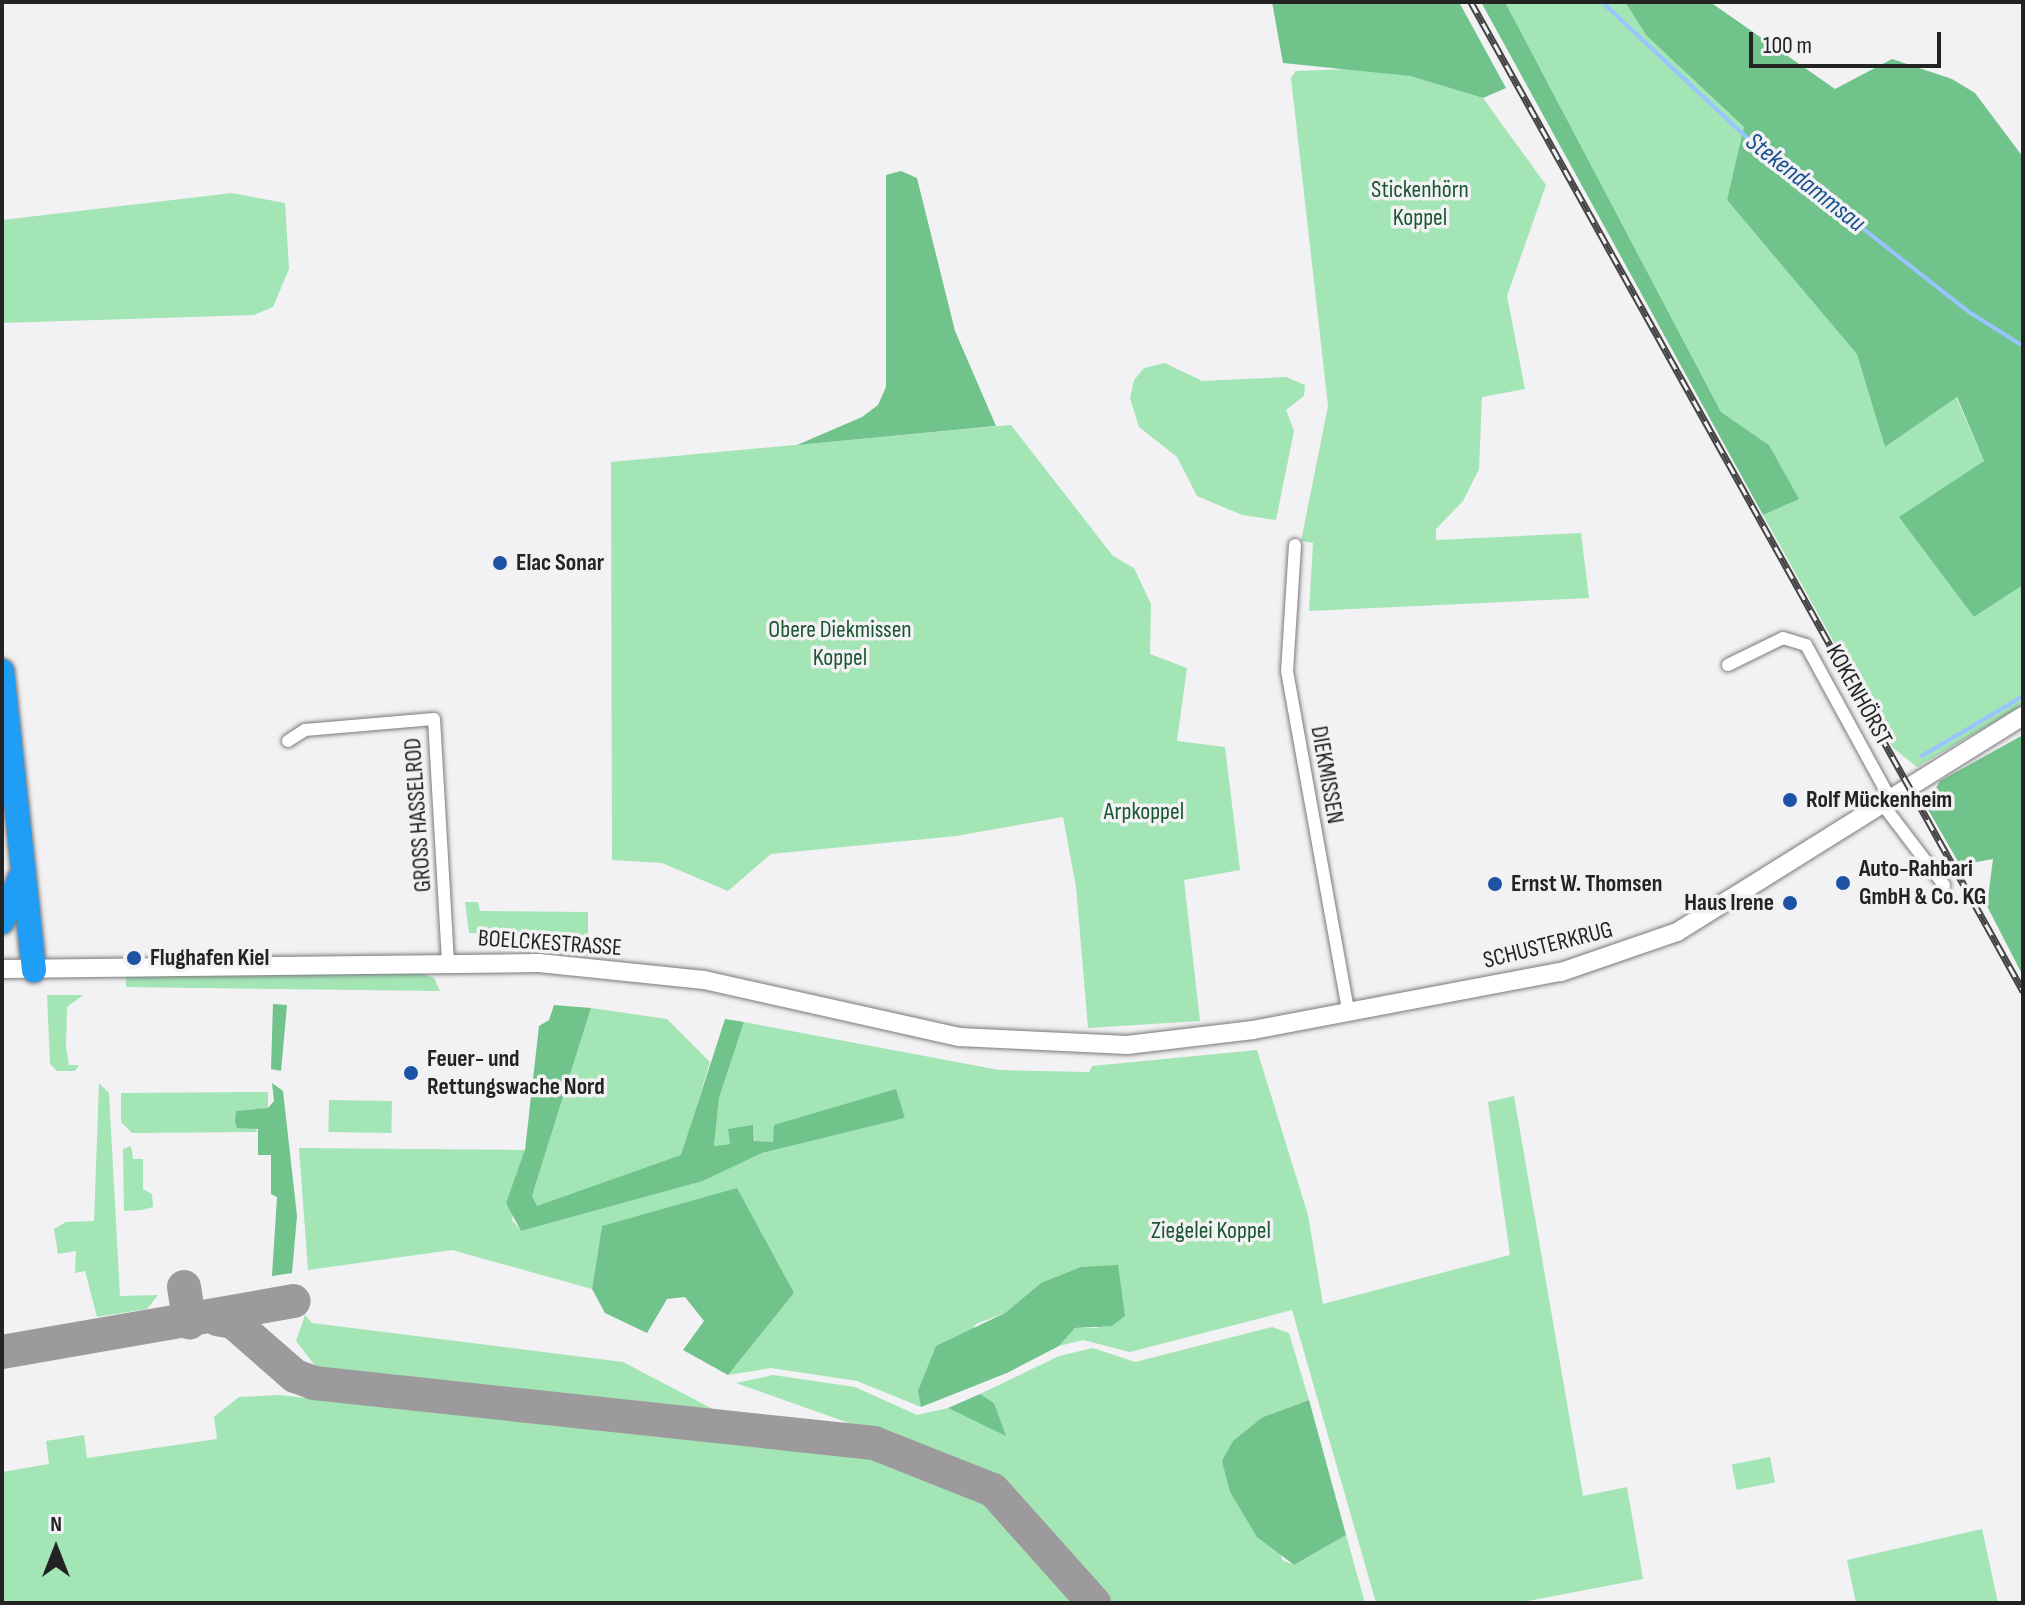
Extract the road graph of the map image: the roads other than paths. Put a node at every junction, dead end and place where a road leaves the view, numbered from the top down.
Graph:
1 (1295, 545) dead end
2 (1728, 665) dead end
3 (2, 671) edge
4 (2023, 716) edge
5 (288, 741) dead end
6 (1887, 802) junction
7 (21, 875) junction
8 (1944, 885) dead end
9 (2, 922) edge
10 (448, 961) junction
11 (2, 969) edge
12 (34, 970) junction
13 (1348, 1011) junction
14 (1088, 1045) joint

1 - 13 street, DIEKMISSEN
2 - 6 street, KOKENHÖRST
3 - 7 highway
4 - 6 street, SCHUSTERKRUG
5 - 10 street, GROSS HASSELROD
6 - 8 street
6 - 13 street, SCHUSTERKRUG
7 - 9 highway
7 - 12 highway
10 - 12 street, BOELCKESTRASSE
10 - 14 street, BOELCKESTRASSE
11 - 12 street, BOELCKESTRASSE
13 - 14 street, SCHUSTERKRUG

